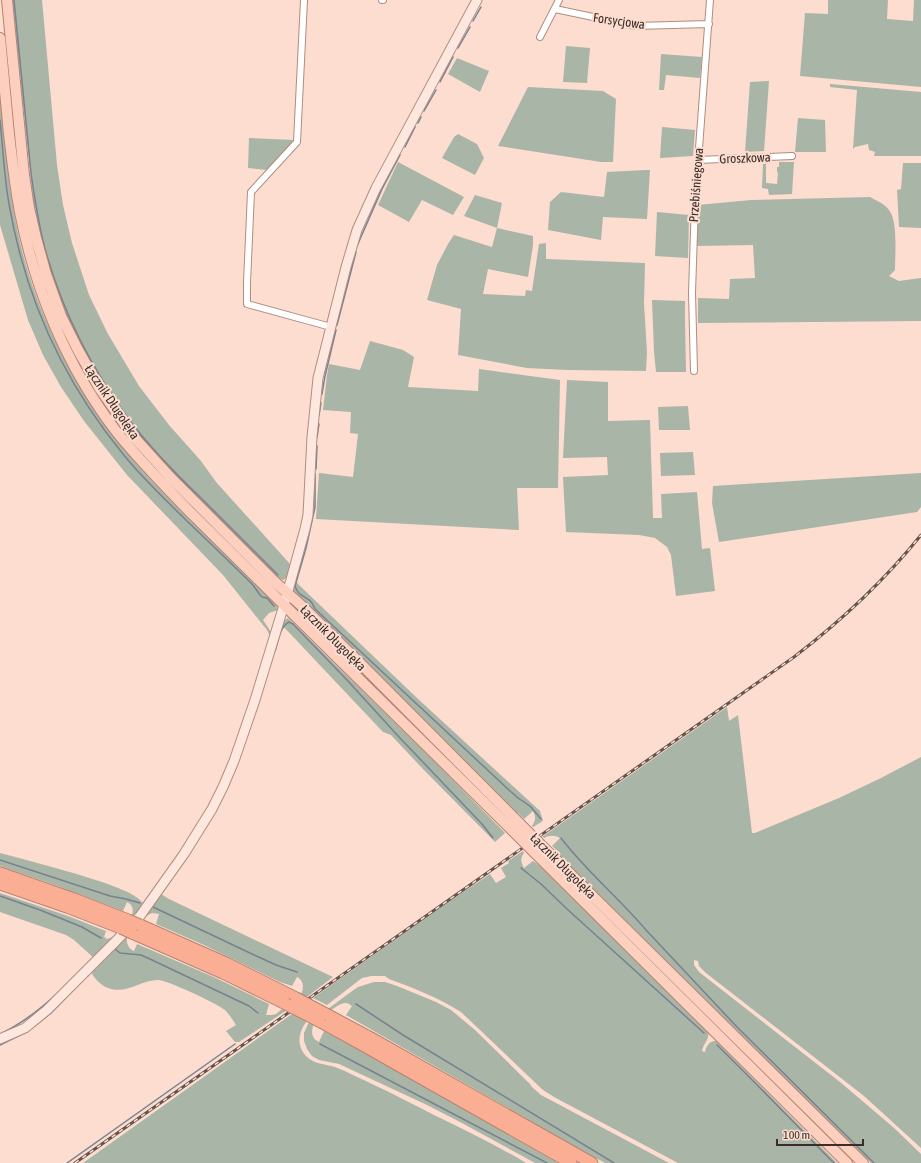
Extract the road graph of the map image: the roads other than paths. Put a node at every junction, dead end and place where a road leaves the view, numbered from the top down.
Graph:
1 (7, 0) edge
2 (304, 0) edge
3 (477, 0) edge
4 (560, 0) edge
5 (710, 0) edge
6 (555, 9) junction
7 (709, 24) junction
8 (540, 37) dead end
9 (0, 38) edge
10 (792, 156) dead end
11 (698, 160) junction
12 (331, 327) junction
13 (694, 371) dead end
14 (287, 592) junction
15 (284, 605) junction
16 (517, 828) junction
17 (540, 851) junction
18 (0, 873) edge
19 (0, 884) edge
20 (125, 924) junction
21 (136, 929) junction
22 (0, 1039) edge
23 (571, 1163) edge
24 (592, 1163) edge
25 (847, 1163) edge
26 (863, 1163) edge

1 - 14 main road, Łącznik Długołęka
2 - 12 street
3 - 12 street
4 - 6 street
5 - 7 street, Przebiśniegowa
6 - 7 street, Forsycjowa
6 - 8 street
7 - 11 street, Przebiśniegowa
9 - 15 main road, Łącznik Długołęka
10 - 11 street, Groszkowa
11 - 13 street, Przebiśniegowa
12 - 14 street
14 - 15 street
14 - 16 main road, Łącznik Długołęka
15 - 16 main road, Łącznik Długołęka
15 - 22 street
16 - 17 main road, Łącznik Długołęka, bridge
17 - 25 main road, Łącznik Długołęka
17 - 26 main road, Łącznik Długołęka
18 - 20 highway
19 - 20 highway
20 - 21 highway, bridge
21 - 23 highway, bridge
21 - 24 highway, bridge

